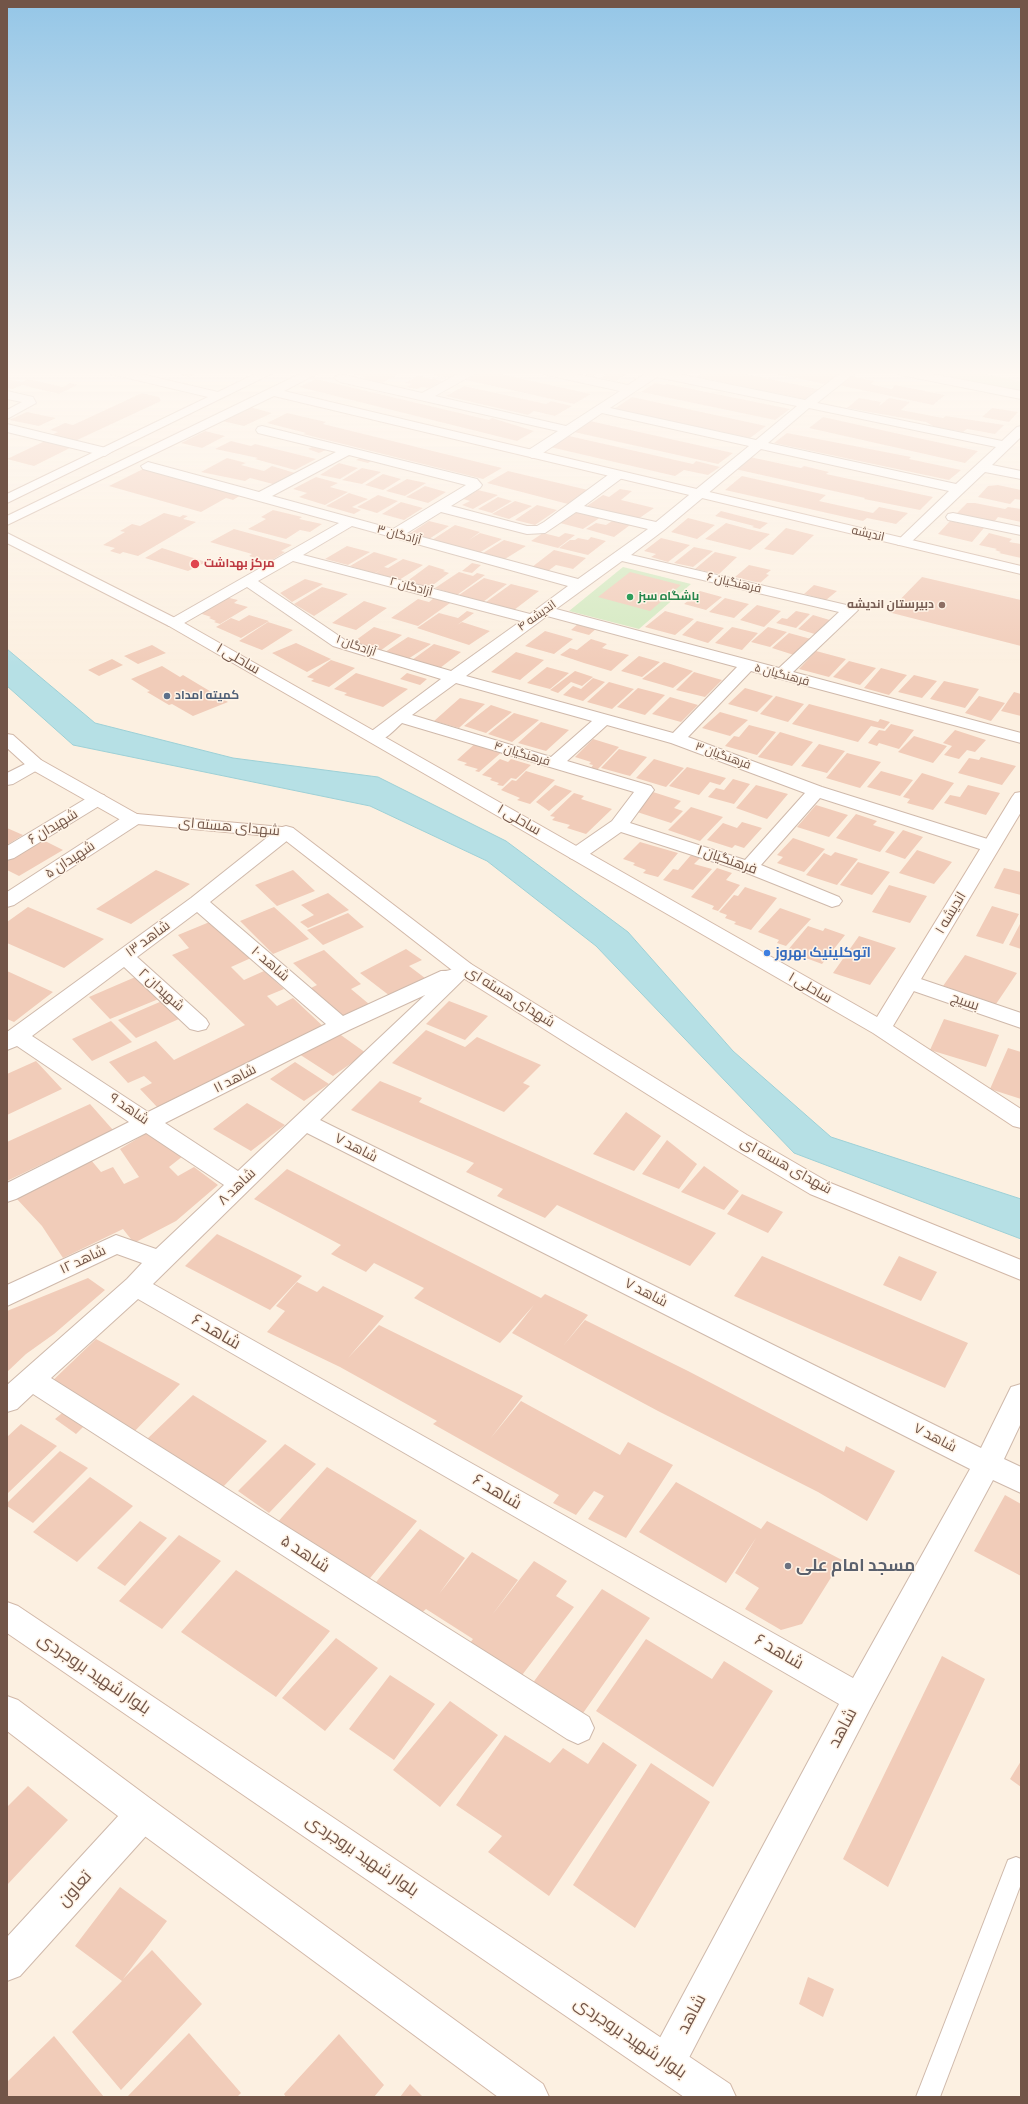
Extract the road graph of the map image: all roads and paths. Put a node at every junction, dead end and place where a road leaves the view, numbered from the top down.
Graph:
1 (67, 470) edge
2 (111, 470) edge
3 (163, 470) edge
4 (312, 470) edge
5 (423, 470) edge
6 (598, 470) edge
7 (727, 470) edge
8 (876, 470) edge
9 (979, 470) edge
10 (996, 470) edge
11 (617, 475) junction
12 (1021, 476) edge
13 (960, 489) junction
14 (698, 494) junction
15 (260, 497) junction
16 (7, 499) edge
17 (440, 507) junction
18 (573, 507) junction
19 (953, 517) dead end
20 (7, 521) edge
21 (350, 522) junction
22 (659, 527) junction
23 (1021, 531) edge
24 (394, 534) junction
25 (7, 537) edge
26 (903, 542) junction
27 (291, 556) junction
28 (618, 556) junction
29 (1021, 570) edge
30 (248, 580) junction
31 (580, 584) junction
32 (538, 615) junction
33 (174, 623) junction
34 (747, 666) junction
35 (781, 675) junction
36 (453, 677) junction
37 (399, 717) junction
38 (604, 719) junction
39 (376, 738) junction
40 (1021, 738) edge
41 (7, 739) edge
42 (677, 739) junction
43 (554, 763) junction
44 (35, 764) junction
45 (7, 780) edge
46 (816, 791) junction
47 (1021, 797) edge
48 (98, 799) junction
49 (133, 818) junction
50 (619, 825) junction
51 (286, 832) junction
52 (990, 846) junction
53 (7, 854) edge
54 (577, 854) junction
55 (749, 866) junction
56 (7, 901) edge
57 (198, 902) junction
58 (832, 902) dead end
59 (124, 956) junction
60 (464, 969) junction
61 (909, 982) junction
62 (1021, 1021) edge
63 (198, 1024) dead end
64 (342, 1025) junction
65 (881, 1028) junction
66 (12, 1039) edge
67 (1021, 1120) edge
68 (148, 1122) junction
69 (304, 1122) junction
70 (240, 1184) junction
71 (7, 1193) edge
72 (160, 1260) junction
73 (1021, 1270) edge
74 (136, 1286) junction
75 (7, 1296) edge
76 (31, 1379) junction
77 (1021, 1395) edge
78 (7, 1400) edge
79 (987, 1464) junction
80 (1021, 1481) edge
81 (7, 1616) edge
82 (859, 1698) junction
83 (7, 1711) edge
84 (578, 1728) dead end
85 (143, 1814) junction
86 (1016, 1868) dead end
87 (7, 1964) edge
88 (667, 2062) junction
89 (530, 2097) edge
90 (717, 2097) edge
91 (928, 2097) edge

1 - 16 street
2 - 20 street
3 - 15 street, آزادگان ۳
4 - 15 street
5 - 17 street
6 - 11 street, اندیشه
7 - 14 street, اندیشه ۴
8 - 13 street
9 - 13 street
10 - 12 street
11 - 14 street, اندیشه
11 - 18 street
13 - 26 street
14 - 22 street, اندیشه ۴
14 - 26 street, اندیشه
15 - 21 street, آزادگان ۳
17 - 18 street
17 - 24 street
18 - 22 street
19 - 23 street
21 - 24 street, آزادگان ۳
21 - 27 street
22 - 28 street, اندیشه ۴
24 - 31 street, آزادگان ۳
25 - 33 street, ساحلی ۱
26 - 29 street, اندیشه
27 - 30 street
27 - 32 street, آزادگان ۲
28 - 31 street, اندیشه ۴
28 - 35 street, فرهنگیان ۶
30 - 33 street
30 - 36 street, آزادگان ۱
31 - 32 street, اندیشه ۴
32 - 34 street, فرهنگیان ۵
32 - 36 street, اندیشه ۴
33 - 39 street, ساحلی ۱
34 - 35 street, فرهنگیان ۵
34 - 42 street
35 - 40 street, فرهنگیان ۵
36 - 37 street, اندیشه ۴
36 - 38 street, فرهنگیان ۳
37 - 39 street, اندیشه ۴
37 - 43 street, فرهنگیان ۴
38 - 42 street, فرهنگیان ۳
38 - 43 street
39 - 54 street, ساحلی ۱
41 - 44 street, شهدای هسته ای
42 - 46 street, فرهنگیان ۳
43 - 50 street, فرهنگیان ۴
44 - 45 street
44 - 48 street, شهدای هسته ای
46 - 52 street, فرهنگیان ۳
46 - 55 street
47 - 52 street, اندیشه ۱
48 - 49 street, شهدای هسته ای
48 - 53 street, شهیدان ۶
49 - 51 street, شهدای هسته ای
49 - 56 street, شهیدان ۵
50 - 54 street
50 - 55 street, فرهنگیان ۱
51 - 57 street, شاهد ۱۳
51 - 60 street, شهدای هسته ای
52 - 61 street, اندیشه ۱
54 - 65 street, ساحلی ۱
55 - 58 street, فرهنگیان ۱
57 - 59 street, شاهد ۱۳
57 - 64 street, شاهد ۱۰
59 - 63 street, شهیدان ۲
59 - 66 street, شاهد ۱۳
60 - 64 street, شاهد ۱۱
60 - 69 street, شاهد ۸
60 - 73 street, شهدای هسته ای
61 - 62 street, بسیج
61 - 65 street, اندیشه ۱
64 - 68 street, شاهد ۱۱
65 - 67 street, ساحلی ۱
66 - 68 street, شاهد ۹
68 - 70 street, شاهد ۹
68 - 71 street, شاهد ۱۱
69 - 70 street, شاهد ۸
69 - 79 street, شاهد ۷
70 - 72 street, شاهد ۸
72 - 74 street, شاهد ۸
72 - 75 street, شاهد ۱۲
74 - 76 street, شاهد ۸
74 - 82 street, شاهد ۶
76 - 78 street, شاهد ۸
76 - 84 street, شاهد ۵
77 - 79 street, شاهد
79 - 80 street, شاهد ۷
79 - 82 street, شاهد
81 - 88 street, بلوار شهید بروجردی
82 - 88 street, شاهد
83 - 85 street
85 - 87 street, تعاون
85 - 89 street
86 - 91 lane
88 - 90 street, بلوار شهید بروجردی

